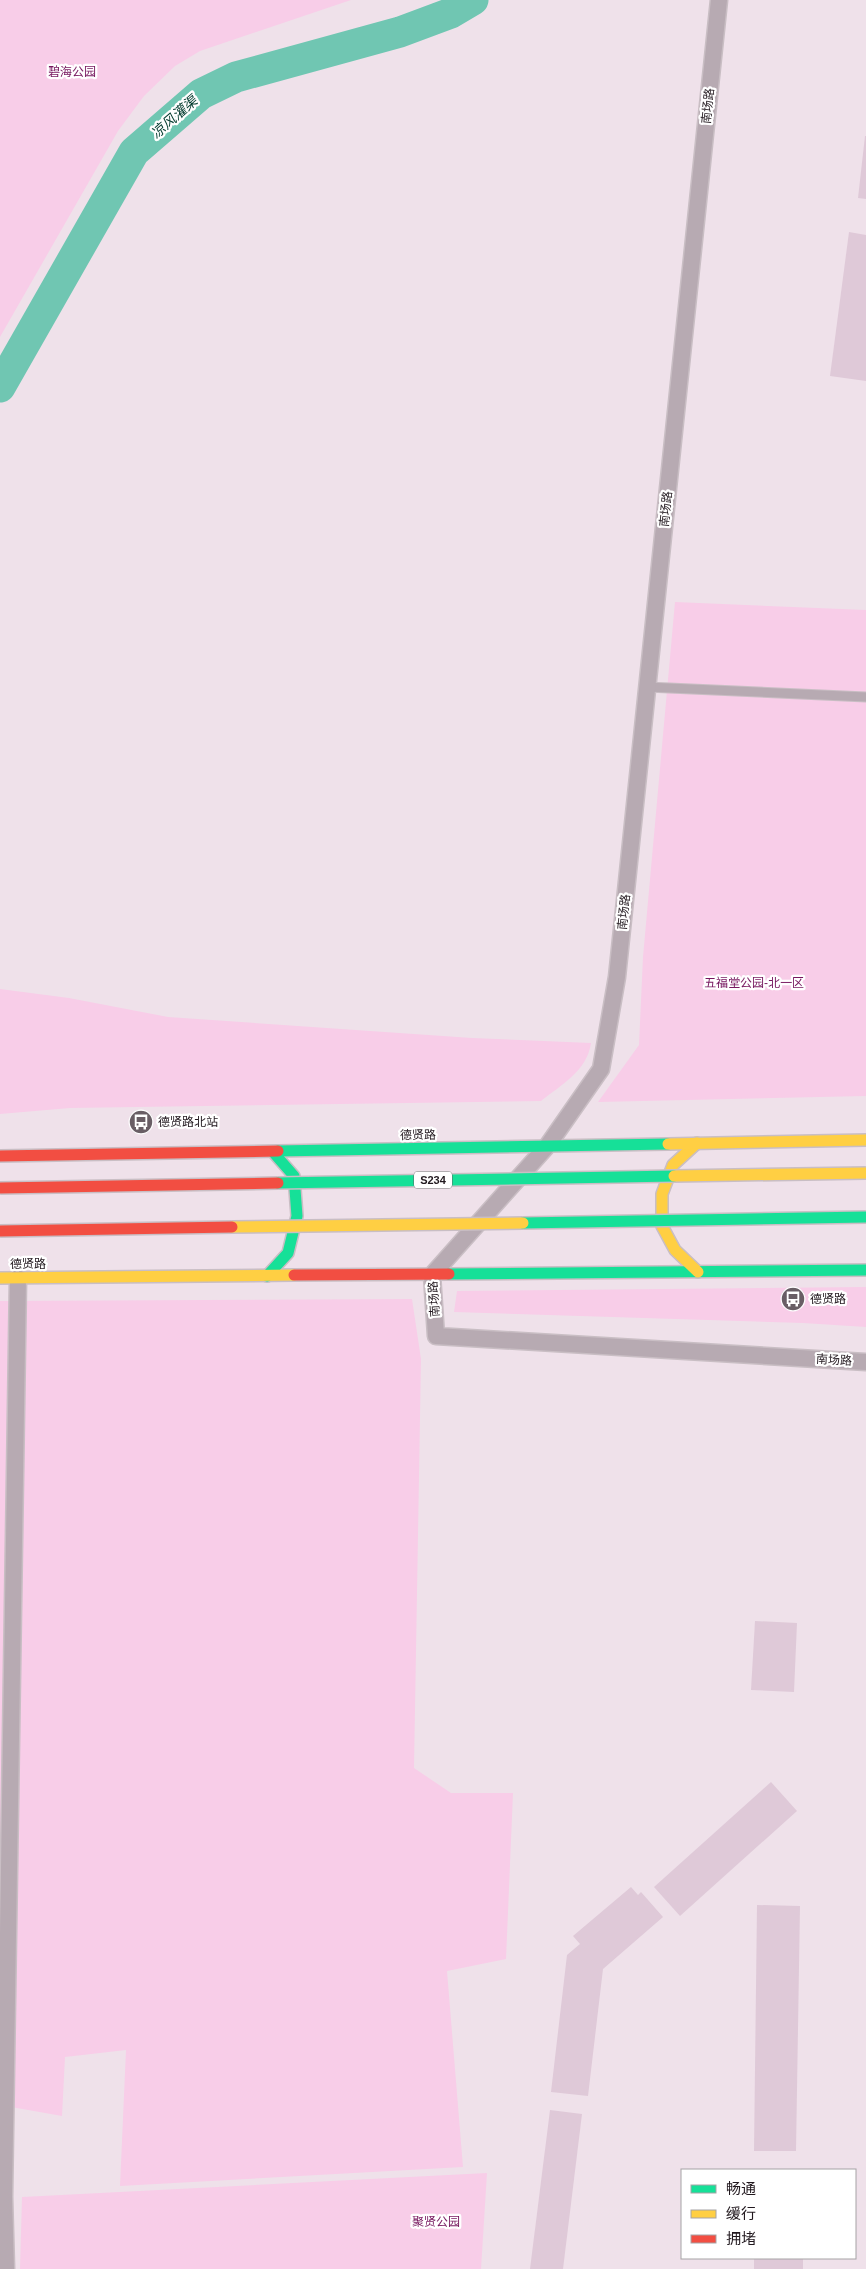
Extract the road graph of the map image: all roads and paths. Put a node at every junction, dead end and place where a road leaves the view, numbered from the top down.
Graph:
1 (719, 0) edge
2 (647, 687) junction
3 (866, 697) edge
4 (866, 1140) edge
5 (697, 1143) junction
6 (548, 1145) junction
7 (273, 1152) junction
8 (0, 1156) edge
9 (866, 1173) edge
10 (0, 1188) edge
11 (866, 1217) edge
12 (0, 1231) edge
13 (866, 1270) edge
14 (698, 1272) junction
15 (432, 1275) junction
16 (267, 1276) junction
17 (0, 1278) edge
18 (18, 1278) junction
19 (866, 1362) edge
20 (6, 2269) edge

1 - 2 street, 南场路
2 - 3 lane
2 - 6 street, 南场路
4 - 5 main road, 德贤路
5 - 6 main road, 德贤路
5 - 14 main road
6 - 7 main road, 德贤路
6 - 15 street, 南场路
7 - 8 main road, 德贤路
7 - 16 main road
9 - 10 main road, S234, bridge
11 - 12 main road, bridge
13 - 14 main road, 德贤路
14 - 15 main road, 德贤路
15 - 16 main road, 德贤路
15 - 19 street, 南场路
16 - 18 main road, 德贤路
17 - 18 main road, 德贤路
18 - 20 street

